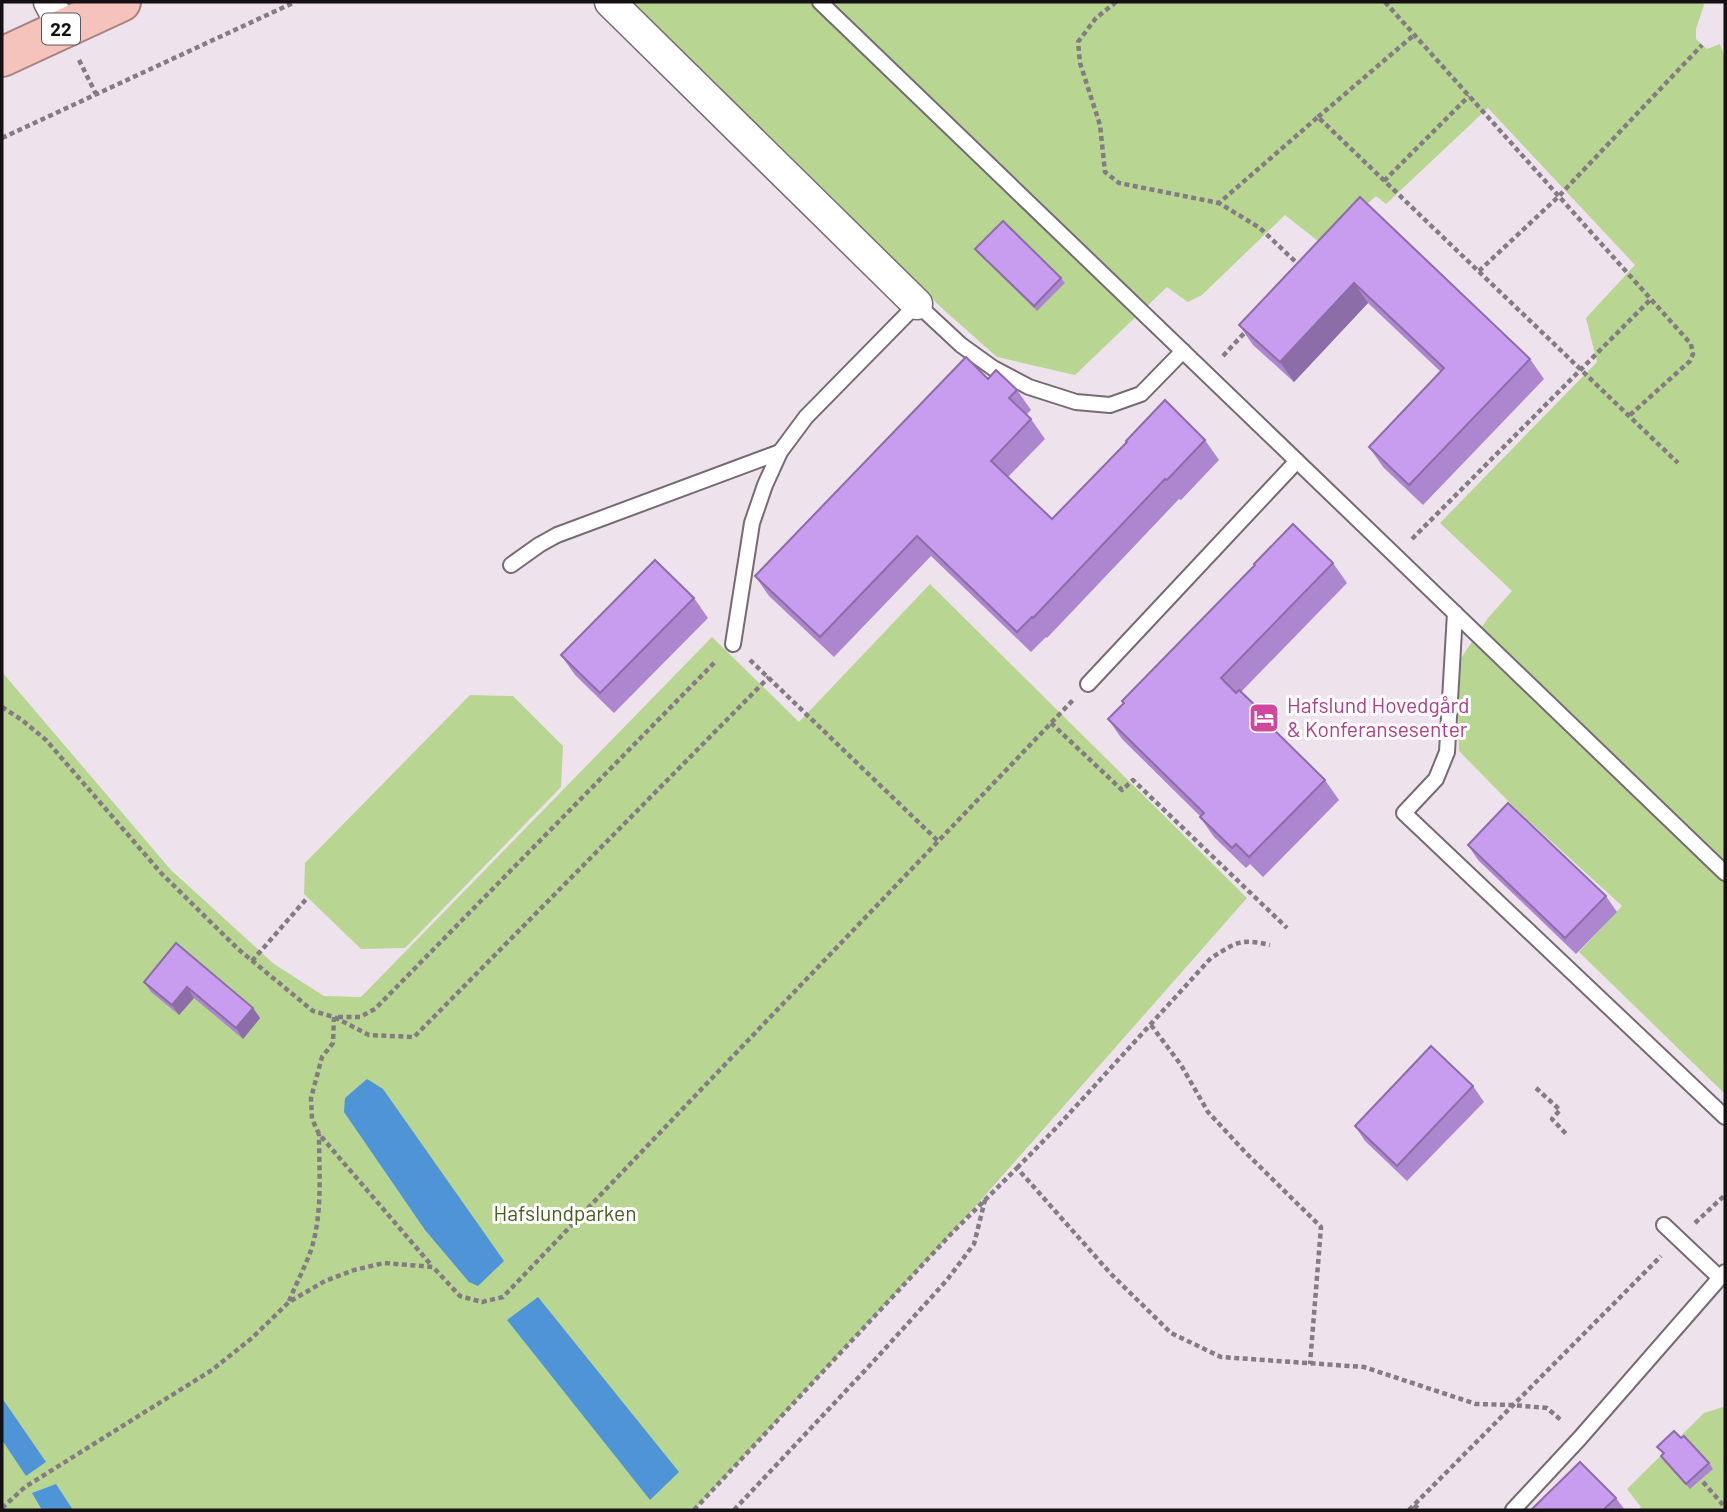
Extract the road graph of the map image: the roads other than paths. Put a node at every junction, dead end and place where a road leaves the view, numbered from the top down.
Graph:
1 (121, 2) edge
2 (610, 2) edge
3 (820, 2) edge
4 (56, 15) edge
5 (2, 57) edge
6 (917, 304) junction
7 (1183, 351) junction
8 (780, 452) junction
9 (1297, 461) junction
10 (510, 565) dead end
11 (1455, 613) junction
12 (733, 644) road end
13 (1083, 690) road end
14 (1725, 873) edge
15 (1725, 1117) edge
16 (1664, 1225) dead end
17 (1723, 1275) edge
18 (1513, 1510) edge

1 - 4 highway, 22
2 - 6 street
3 - 7 lane
4 - 5 highway, 22
6 - 7 lane
6 - 8 lane
7 - 9 lane
8 - 10 lane
8 - 12 lane
9 - 11 lane
9 - 13 lane
11 - 14 lane
11 - 15 lane
16 - 17 lane
17 - 18 lane

